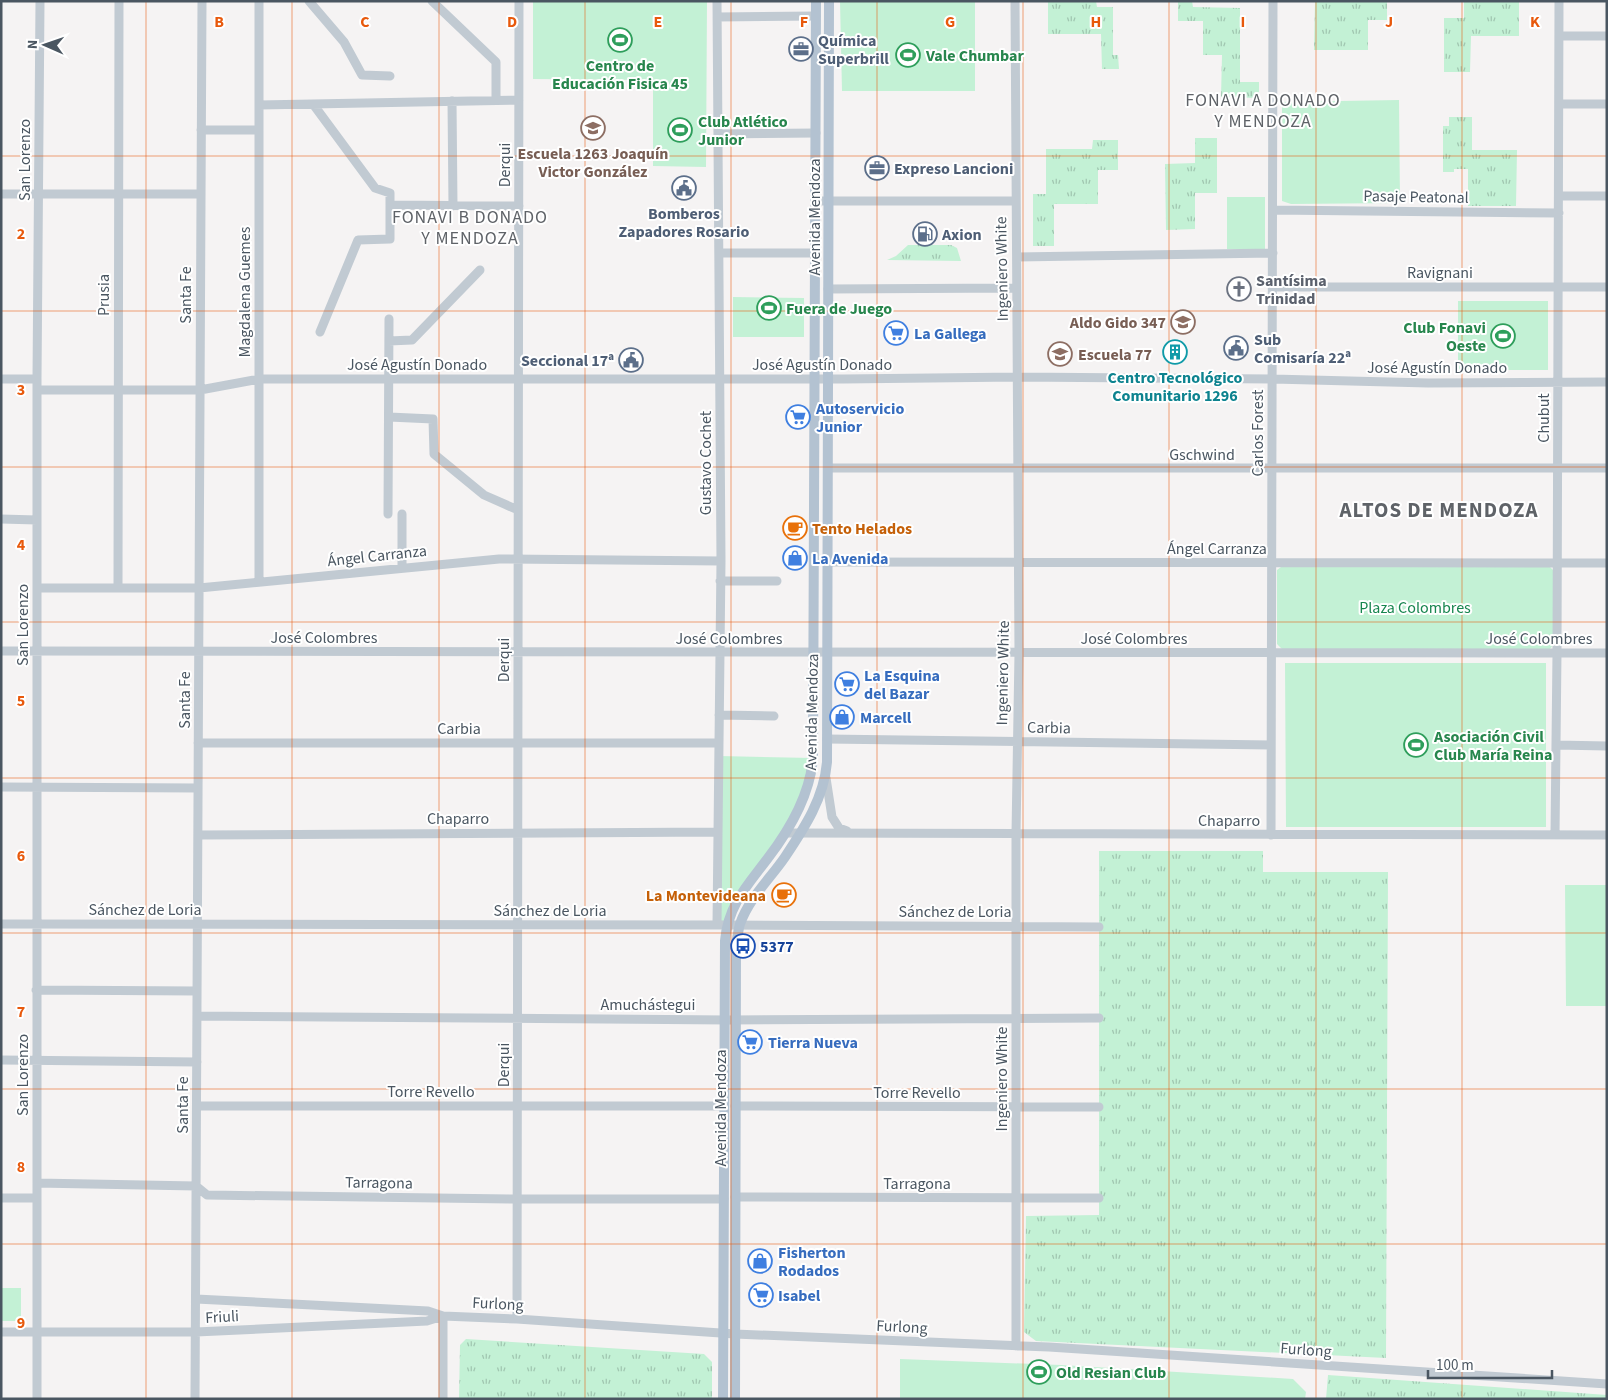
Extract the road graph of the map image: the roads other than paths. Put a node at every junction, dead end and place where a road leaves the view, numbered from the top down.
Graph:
1 (40, 1) edge
2 (119, 1) edge
3 (202, 1) edge
4 (259, 1) edge
5 (309, 1) edge
6 (432, 1) edge
7 (519, 1) edge
8 (717, 1) edge
9 (816, 1) edge
10 (830, 1) edge
11 (1015, 1) edge
12 (1273, 1) edge
13 (1559, 1) edge
14 (816, 16) junction
15 (717, 17) junction
16 (1559, 36) junction
17 (1607, 36) edge
18 (390, 76) dead end
19 (496, 100) junction
20 (519, 100) junction
21 (452, 101) junction
22 (259, 104) junction
23 (313, 104) junction
24 (1559, 104) junction
25 (1607, 104) edge
26 (816, 110) junction
27 (829, 110) junction
28 (201, 130) junction
29 (259, 130) junction
30 (816, 133) junction
31 (718, 134) junction
32 (1, 194) edge
33 (38, 194) junction
34 (118, 194) junction
35 (201, 194) junction
36 (1559, 196) junction
37 (1607, 196) edge
38 (816, 201) junction
39 (829, 201) junction
40 (1015, 201) junction
41 (390, 205) junction
42 (453, 206) junction
43 (519, 206) junction
44 (1273, 210) junction
45 (1558, 213) junction
46 (719, 253) junction
47 (815, 253) junction
48 (1273, 253) junction
49 (1017, 257) junction
50 (480, 270) dead end
51 (1272, 287) junction
52 (1558, 287) junction
53 (1607, 287) edge
54 (1016, 288) junction
55 (828, 289) junction
56 (389, 319) dead end
57 (320, 332) dead end
58 (389, 341) junction
59 (1017, 378) junction
60 (1, 379) edge
61 (37, 379) junction
62 (259, 379) junction
63 (389, 379) junction
64 (518, 379) junction
65 (720, 379) junction
66 (1272, 379) junction
67 (815, 380) junction
68 (828, 380) junction
69 (1558, 382) junction
70 (1607, 382) edge
71 (38, 390) junction
72 (118, 390) junction
73 (200, 390) junction
74 (389, 418) junction
75 (1558, 467) junction
76 (828, 468) junction
77 (1607, 468) edge
78 (1017, 469) junction
79 (1272, 469) junction
80 (518, 510) junction
81 (388, 514) dead end
82 (402, 514) dead end
83 (1, 519) edge
84 (37, 520) junction
85 (518, 560) junction
86 (721, 561) junction
87 (827, 562) junction
88 (1017, 562) junction
89 (1272, 563) junction
90 (1557, 563) junction
91 (1607, 563) edge
92 (402, 568) junction
93 (720, 581) junction
94 (777, 581) dead end
95 (259, 582) junction
96 (37, 588) junction
97 (118, 588) junction
98 (199, 588) junction
99 (1, 651) edge
100 (37, 651) junction
101 (199, 652) junction
102 (518, 652) junction
103 (720, 653) junction
104 (814, 653) junction
105 (827, 653) junction
106 (1018, 653) junction
107 (1557, 653) junction
108 (1607, 653) edge
109 (1271, 654) junction
110 (719, 716) junction
111 (774, 716) dead end
112 (827, 740) junction
113 (1017, 742) junction
114 (198, 743) junction
115 (518, 743) junction
116 (719, 744) junction
117 (1271, 745) junction
118 (1556, 745) junction
119 (1607, 746) edge
120 (826, 774) junction
121 (1, 787) edge
122 (36, 787) junction
123 (198, 788) junction
124 (718, 832) junction
125 (518, 833) junction
126 (785, 833) junction
127 (800, 833) junction
128 (852, 833) junction
129 (1016, 834) junction
130 (198, 835) junction
131 (1271, 835) junction
132 (1555, 835) junction
133 (1607, 835) edge
134 (1, 924) edge
135 (36, 924) junction
136 (198, 924) junction
137 (518, 924) junction
138 (722, 925) junction
139 (740, 925) junction
140 (1016, 927) junction
141 (1099, 927) dead end
142 (36, 990) junction
143 (197, 991) junction
144 (197, 1016) junction
145 (518, 1018) junction
146 (1016, 1018) junction
147 (1099, 1018) dead end
148 (725, 1020) junction
149 (736, 1020) junction
150 (1, 1060) edge
151 (36, 1060) junction
152 (197, 1062) junction
153 (197, 1106) junction
154 (518, 1106) junction
155 (724, 1106) junction
156 (735, 1106) junction
157 (1016, 1107) junction
158 (1099, 1107) dead end
159 (37, 1183) junction
160 (196, 1186) junction
161 (735, 1197) junction
162 (1, 1198) edge
163 (37, 1198) junction
164 (1016, 1198) junction
165 (1099, 1198) dead end
166 (517, 1199) junction
167 (724, 1199) junction
168 (196, 1299) junction
169 (443, 1316) junction
170 (517, 1319) junction
171 (1, 1332) edge
172 (37, 1332) junction
173 (196, 1332) junction
174 (723, 1333) junction
175 (735, 1334) junction
176 (1016, 1346) junction
177 (1607, 1384) edge
178 (37, 1399) edge
179 (195, 1399) edge
180 (443, 1399) edge
181 (723, 1399) edge
182 (735, 1399) edge

1 - 33 street, San Lorenzo
2 - 34 street, Prusia
3 - 28 street, Santa Fe
4 - 22 street, Magdalena Guemes
5 - 18 street
6 - 19 street
7 - 20 street, Derqui
8 - 15 street, Gustavo Cochet
9 - 14 main road, Avenida Mendoza
10 - 27 main road, Avenida Mendoza
11 - 40 street, Ingeniero White
12 - 44 street, Carlos Forest
13 - 16 street, Chubut
14 - 15 street
14 - 26 main road, Avenida Mendoza
15 - 31 street, Gustavo Cochet
16 - 17 street
16 - 24 street, Chubut
19 - 20 street
19 - 21 street
20 - 43 street, Derqui
21 - 23 street
21 - 42 street
22 - 23 street
22 - 29 street, Magdalena Guemes
23 - 41 street
24 - 25 street
24 - 36 street, Chubut
26 - 27 main road
26 - 30 main road, Avenida Mendoza
27 - 39 main road, Avenida Mendoza
28 - 29 street
28 - 35 street, Santa Fe
29 - 62 street, Magdalena Guemes
30 - 31 street
30 - 38 main road, Avenida Mendoza
31 - 46 street, Gustavo Cochet
32 - 33 street
33 - 34 street
33 - 61 street, San Lorenzo
34 - 35 street
34 - 72 street, Prusia
35 - 73 street, Santa Fe
36 - 37 street
36 - 45 street, Chubut
38 - 39 street
38 - 47 main road, Avenida Mendoza
39 - 40 street
39 - 55 main road, Avenida Mendoza
40 - 49 street, Ingeniero White
41 - 42 street
41 - 57 street
42 - 43 street
43 - 64 street, Derqui
44 - 45 street, Pasaje Peatonal
44 - 48 street, Carlos Forest
45 - 52 street, Chubut
46 - 47 street
46 - 65 street, Gustavo Cochet
47 - 67 main road, Avenida Mendoza
48 - 49 street
48 - 51 street, Carlos Forest
49 - 54 street, Ingeniero White
50 - 58 street
51 - 52 street, Ravignani
51 - 66 street, Carlos Forest
52 - 53 street, Ravignani
52 - 69 street, Chubut
54 - 55 street
54 - 59 street, Ingeniero White
55 - 68 main road, Avenida Mendoza
56 - 58 street
58 - 63 street
59 - 66 street, José Agustín Donado
59 - 68 street, José Agustín Donado
59 - 78 street, Ingeniero White
60 - 61 street
61 - 71 street, San Lorenzo
62 - 63 street, José Agustín Donado
62 - 73 street, José Agustín Donado
62 - 95 street, Magdalena Guemes
63 - 64 street, José Agustín Donado
63 - 74 street
64 - 65 street, José Agustín Donado
64 - 80 street, Derqui
65 - 67 street, José Agustín Donado
65 - 86 street, Gustavo Cochet
66 - 69 street, José Agustín Donado
66 - 79 street, Carlos Forest
67 - 68 street, José Agustín Donado
67 - 104 main road, Avenida Mendoza
68 - 76 main road, Avenida Mendoza
69 - 70 street, José Agustín Donado
69 - 75 street, Chubut
71 - 72 street, José Agustín Donado
71 - 84 street, San Lorenzo
72 - 73 street, José Agustín Donado
72 - 97 street, Prusia
73 - 98 street, Santa Fe
74 - 80 street
74 - 81 street
75 - 77 street, Gschwind
75 - 79 street, Gschwind
75 - 90 street, Chubut
76 - 78 street, Gschwind
76 - 87 main road, Avenida Mendoza
78 - 79 street, Gschwind
78 - 88 street, Ingeniero White
79 - 89 street, Carlos Forest
80 - 85 street, Derqui
82 - 92 street
83 - 84 street
84 - 96 street, San Lorenzo
85 - 86 street, Ángel Carranza
85 - 92 street, Ángel Carranza
85 - 102 street, Derqui
86 - 93 street, Gustavo Cochet
87 - 88 street, Ángel Carranza
87 - 105 main road, Avenida Mendoza
88 - 89 street, Ángel Carranza
88 - 106 street, Ingeniero White
89 - 90 street, Ángel Carranza
89 - 109 street, Carlos Forest
90 - 91 street, Ángel Carranza
90 - 107 street, Chubut
92 - 95 street, Ángel Carranza
93 - 94 street
93 - 103 street, Gustavo Cochet
95 - 98 street, Ángel Carranza
96 - 97 street, Ángel Carranza
96 - 100 street, San Lorenzo
97 - 98 street, Ángel Carranza
98 - 101 street, Santa Fe
99 - 100 street, José Colombres
100 - 101 street, José Colombres
100 - 122 street, San Lorenzo
101 - 102 street, José Colombres
101 - 114 street, Santa Fe
102 - 103 street, José Colombres
102 - 115 street, Derqui
103 - 104 street, José Colombres
103 - 110 street, Gustavo Cochet
104 - 105 street, José Colombres
104 - 126 main road, Avenida Mendoza
105 - 106 street, José Colombres
105 - 112 main road, Avenida Mendoza
106 - 109 street, José Colombres
106 - 113 street, Ingeniero White
107 - 108 street, José Colombres
107 - 109 street, José Colombres
107 - 118 street, Chubut
109 - 117 street, Carlos Forest
110 - 111 street
110 - 116 street, Gustavo Cochet
112 - 113 street, Carbia
112 - 120 main road, Avenida Mendoza
113 - 117 street, Carbia
113 - 129 street, Ingeniero White
114 - 115 street, Carbia
114 - 123 street, Santa Fe
115 - 116 street, Carbia
115 - 125 street, Derqui
116 - 124 street, Gustavo Cochet
117 - 131 street, Carlos Forest
118 - 119 street
118 - 132 street, Chubut
120 - 127 main road, Avenida Mendoza
120 - 128 street
121 - 122 street
122 - 123 street
122 - 135 street, San Lorenzo
123 - 130 street, Santa Fe
124 - 125 street, Chaparro
124 - 138 street, Gustavo Cochet
125 - 130 street, Chaparro
125 - 137 street, Derqui
126 - 127 street, Chaparro
126 - 138 main road, Avenida Mendoza
127 - 128 street, Chaparro
127 - 139 main road, Avenida Mendoza
128 - 129 street, Chaparro
129 - 131 street, Chaparro
129 - 140 street, Ingeniero White
130 - 136 street, Santa Fe
131 - 132 street, Chaparro
132 - 133 street, Chaparro
134 - 135 street, Sánchez de Loria
135 - 136 street, Sánchez de Loria
135 - 142 street, San Lorenzo
136 - 137 street, Sánchez de Loria
136 - 143 street, Santa Fe
137 - 138 street, Sánchez de Loria
137 - 145 street, Derqui
138 - 139 street, Sánchez de Loria
138 - 148 main road, Avenida Mendoza
139 - 140 street, Sánchez de Loria
139 - 149 main road, Avenida Mendoza
140 - 141 street, Sánchez de Loria
140 - 146 street, Ingeniero White
142 - 143 street
142 - 151 street, San Lorenzo
143 - 144 street, Santa Fe
144 - 145 street, Amuchástegui
144 - 152 street, Santa Fe
145 - 148 street, Amuchástegui
145 - 154 street, Derqui
146 - 147 street, Amuchástegui
146 - 149 street, Amuchástegui
146 - 157 street, Ingeniero White
148 - 149 street, Amuchástegui
148 - 155 main road, Avenida Mendoza
149 - 156 main road, Avenida Mendoza
150 - 151 street
151 - 152 street
151 - 159 street, San Lorenzo
152 - 153 street, Santa Fe
153 - 154 street, Torre Revello
153 - 160 street, Santa Fe
154 - 155 street, Torre Revello
154 - 166 street, Derqui
155 - 167 main road, Avenida Mendoza
156 - 157 street, Torre Revello
156 - 161 main road, Avenida Mendoza
157 - 158 street, Torre Revello
157 - 164 street, Ingeniero White
159 - 160 street, Tarragona
159 - 163 street, San Lorenzo
160 - 166 street, Tarragona
160 - 168 street, Santa Fe
161 - 164 street, Tarragona
161 - 175 main road, Avenida Mendoza
162 - 163 street
163 - 172 street, San Lorenzo
164 - 165 street, Tarragona
164 - 176 street, Ingeniero White
166 - 167 street, Tarragona
166 - 170 street, Derqui
167 - 174 main road, Avenida Mendoza
168 - 169 street, Furlong
168 - 173 street, Santa Fe
169 - 170 street, Furlong
169 - 173 street, Friuli
169 - 180 street
170 - 174 street, Furlong
171 - 172 street, Friuli
172 - 173 street, Friuli
172 - 178 street, San Lorenzo
173 - 179 street, Santa Fe
174 - 175 street, Furlong
174 - 181 main road, Avenida Mendoza
175 - 176 street, Furlong
175 - 182 main road, Avenida Mendoza
176 - 177 street, Furlong

